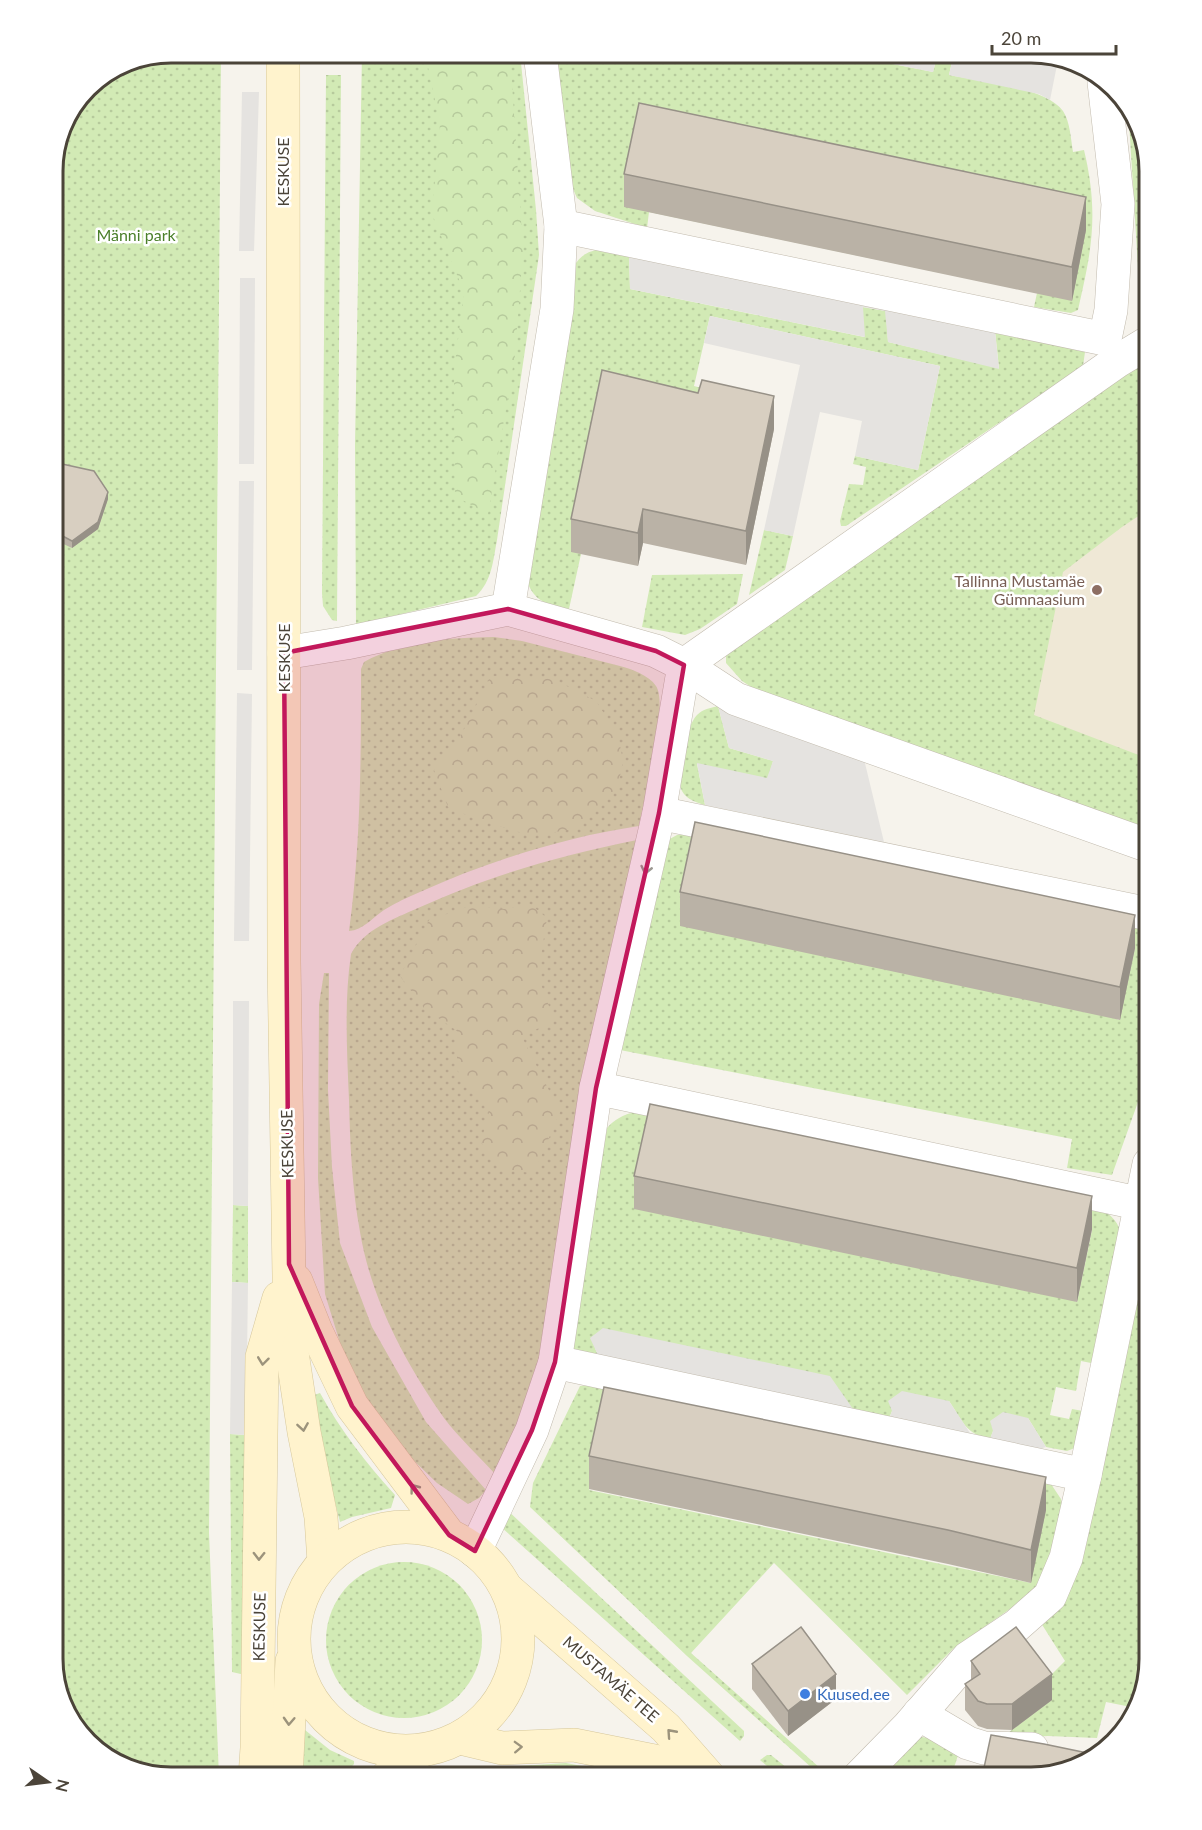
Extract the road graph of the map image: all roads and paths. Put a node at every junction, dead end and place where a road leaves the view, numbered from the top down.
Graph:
1 (283, 63) edge
2 (541, 63) edge
3 (1105, 93) edge
4 (561, 226) junction
5 (1139, 344) edge
6 (1110, 351) junction
7 (508, 609) junction
8 (284, 653) junction
9 (684, 665) junction
10 (659, 813) junction
11 (1139, 842) edge
12 (1139, 912) edge
13 (596, 1088) junction
14 (1139, 1202) edge
15 (1139, 1217) edge
16 (289, 1264) junction
17 (555, 1362) junction
18 (1085, 1475) junction
19 (462, 1543) junction
20 (324, 1562) junction
21 (506, 1587) junction
22 (293, 1642) junction
23 (920, 1714) junction
24 (460, 1738) junction
25 (420, 1751) junction
26 (1064, 1751) edge
27 (256, 1767) edge
28 (287, 1767) edge
29 (400, 1767) edge
30 (669, 1767) edge
31 (701, 1767) edge
32 (869, 1767) edge

1 - 8 main road, KESKUSE
2 - 4 street
3 - 6 street
4 - 6 street
4 - 7 street
5 - 6 street
6 - 9 street
7 - 8 street
7 - 9 street
8 - 16 main road, KESKUSE
9 - 10 street
9 - 11 street
10 - 12 street
10 -> 13 street
13 - 14 street
13 - 17 street
15 - 18 street
19 -> 16 main road, KESKUSE
16 -> 20 main road, KESKUSE
16 -> 27 main road, KESKUSE
17 - 18 street
17 - 19 street
18 - 23 street
19 - 20 main road, KESKUSE
19 - 21 main road, KESKUSE
20 - 22 main road, KESKUSE
21 - 24 main road
31 -> 21 main road, MUSTAMÄE TEE
22 - 25 main road
22 -> 28 main road, KESKUSE
23 - 26 street
23 - 32 street
24 - 25 main road
24 -> 30 main road
25 - 29 main road

